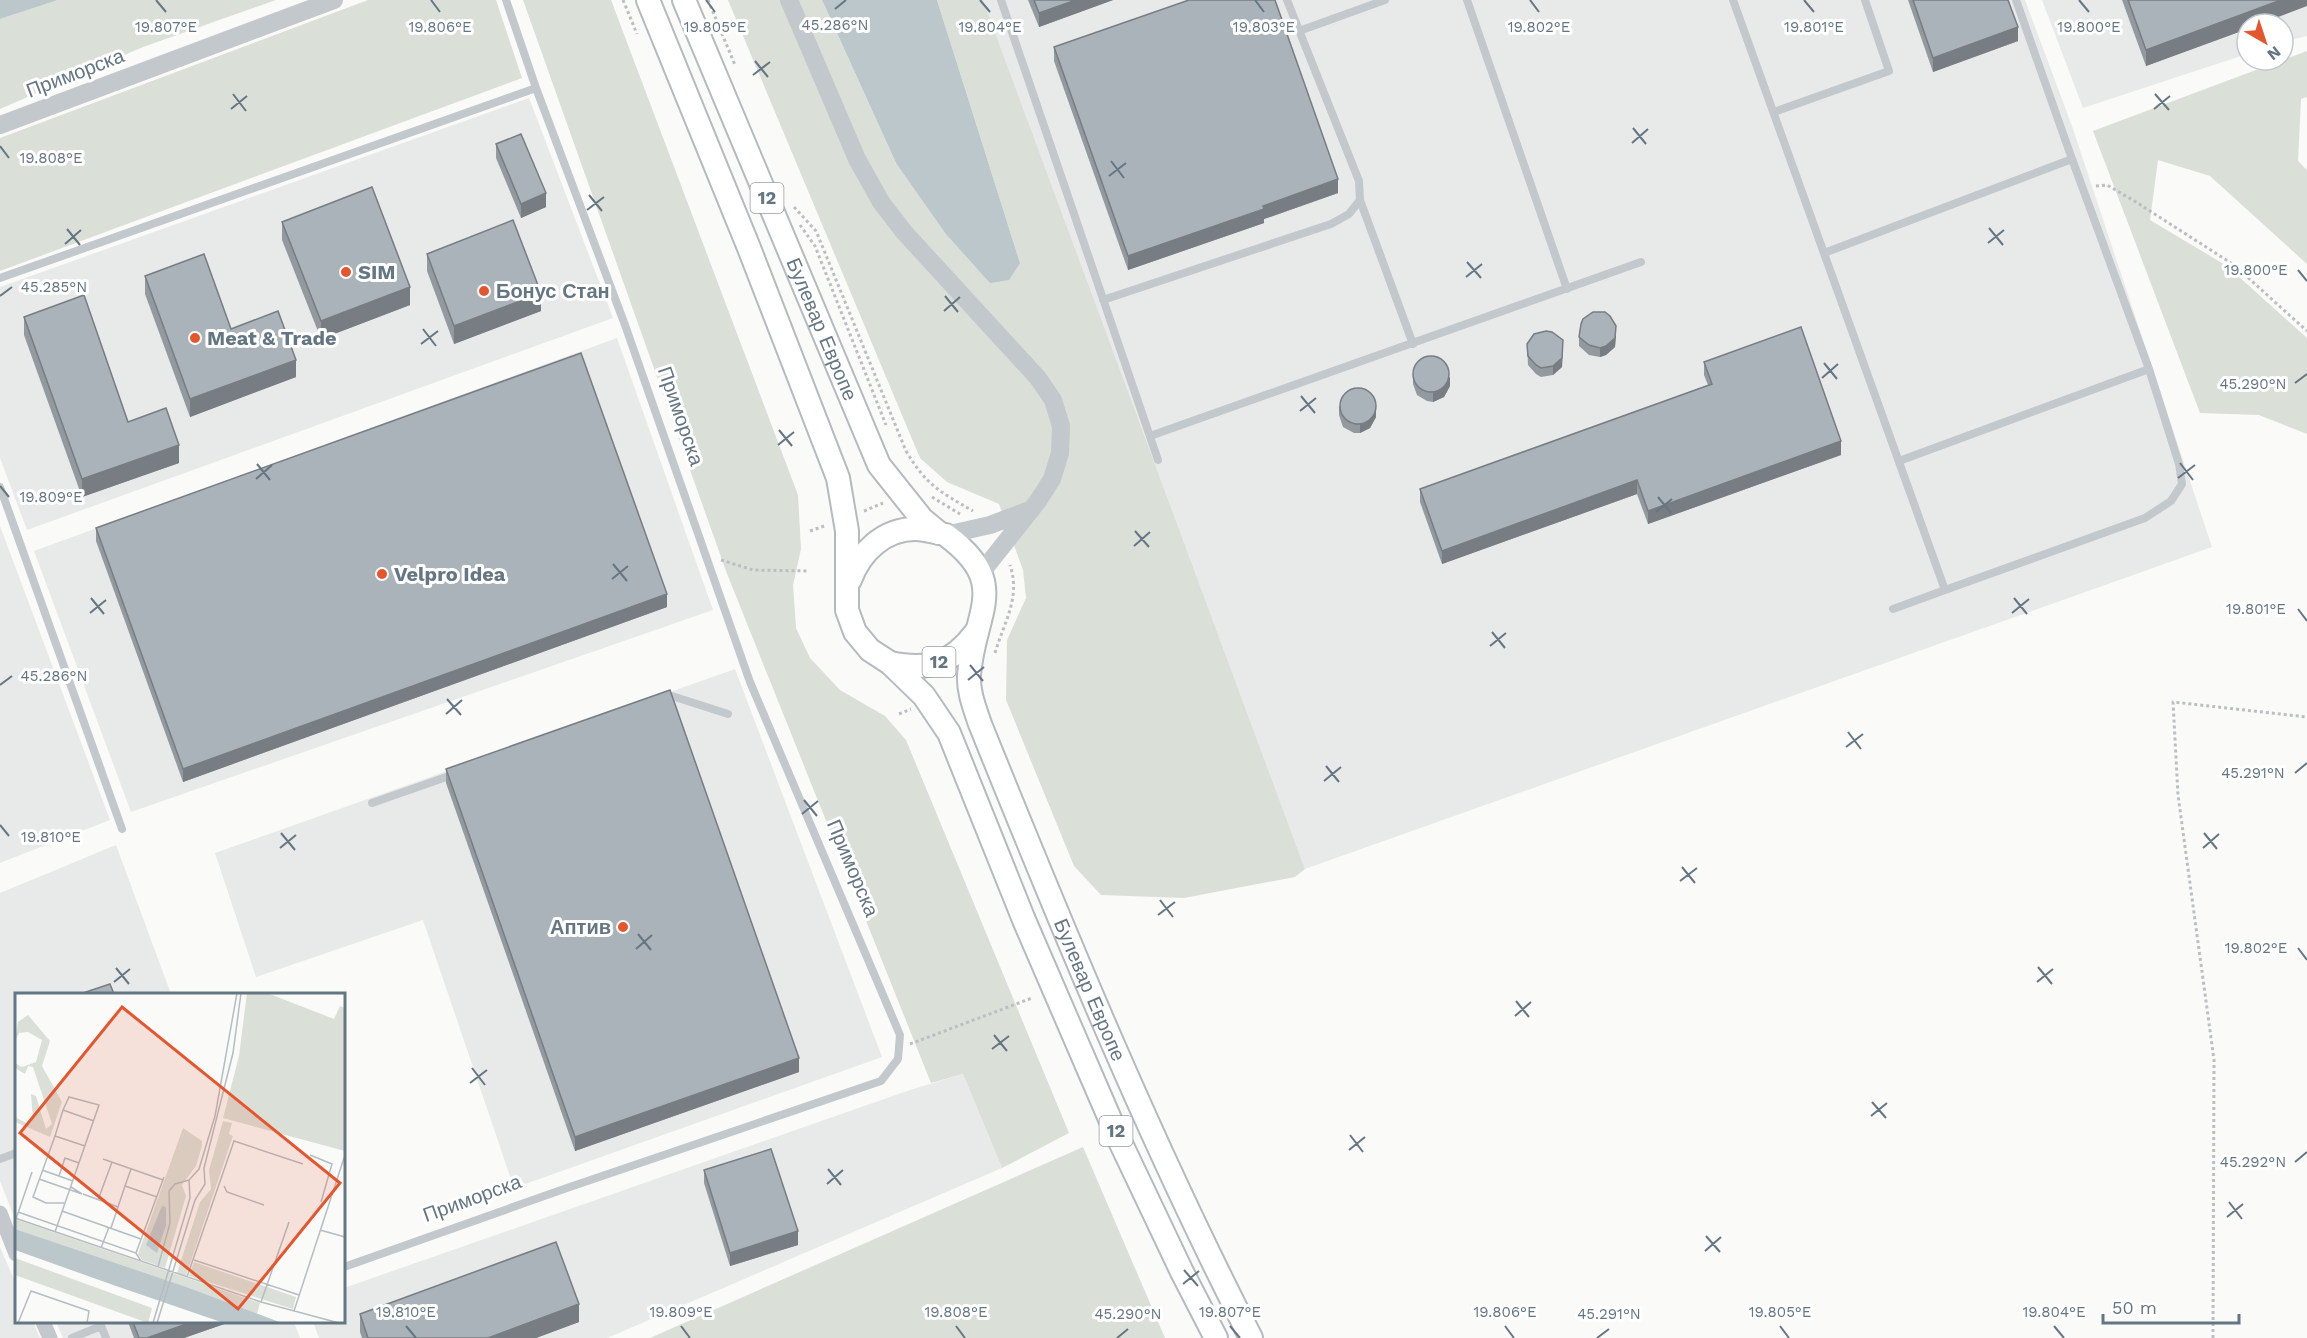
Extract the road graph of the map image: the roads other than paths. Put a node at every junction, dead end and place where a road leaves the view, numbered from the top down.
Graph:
1 (334, 0) edge
2 (506, 0) edge
3 (648, 0) edge
4 (789, 0) edge
5 (1001, 0) edge
6 (1287, 0) edge
7 (1385, 0) edge
8 (1467, 0) edge
9 (1733, 0) edge
10 (1865, 0) edge
11 (2016, 0) edge
12 (698, 5) edge
13 (1299, 30) junction
14 (536, 88) junction
15 (1774, 112) junction
16 (0, 125) edge
17 (2072, 159) junction
18 (1360, 200) junction
19 (1824, 253) junction
20 (1641, 262) dead end
21 (0, 278) edge
22 (1567, 289) junction
23 (1103, 300) junction
24 (1413, 344) junction
25 (2149, 369) junction
26 (1150, 436) junction
27 (1158, 460) dead end
28 (1899, 461) junction
29 (0, 487) edge
30 (1029, 510) junction
31 (942, 534) junction
32 (981, 573) junction
33 (848, 586) junction
34 (1945, 590) junction
35 (1893, 609) dead end
36 (977, 630) junction
37 (891, 663) junction
38 (650, 704) edge
39 (728, 714) dead end
40 (461, 772) edge
41 (372, 803) dead end
42 (122, 829) dead end
43 (15, 1153) edge
44 (0, 1160) edge
45 (0, 1214) edge
46 (3, 1231) edge
47 (15, 1252) edge
48 (345, 1267) edge
49 (44, 1323) edge
50 (100, 1324) edge
51 (50, 1338) edge
52 (72, 1338) edge
53 (106, 1338) edge
54 (1216, 1338) edge
55 (1251, 1338) edge

1 - 16 street, Приморска
2 - 14 lane, Приморска
3 - 33 main road, Булевар Европе / 12
4 - 30 street
5 - 23 lane
6 - 13 lane
7 - 13 lane
8 - 22 lane
9 - 15 lane
10 - 15 lane
11 - 17 lane
12 - 31 main road, Булевар Европе / 12
13 - 18 lane
14 - 21 lane
14 - 48 lane, Приморска
15 - 19 lane
17 - 19 lane
17 - 25 lane
18 - 23 lane
18 - 24 lane
19 - 28 lane
20 - 22 lane
22 - 24 lane
23 - 26 lane
24 - 26 lane
25 - 28 lane
25 - 34 lane
26 - 27 lane
28 - 34 lane
29 - 42 lane
30 - 31 street
30 - 32 street
31 - 32 main road, Булевар Европе / 12
31 - 33 main road, Булевар Европе / 12
32 - 36 main road, Булевар Европе / 12
33 - 37 main road, Булевар Европе / 12
34 - 35 lane
36 - 37 main road, Булевар Европе / 12
36 - 55 main road, Булевар Европе / 12
37 - 54 main road, Булевар Европе / 12
38 - 39 lane
40 - 41 lane
43 - 44 lane
45 - 46 street
46 - 47 street
49 - 51 street
50 - 52 lane
50 - 53 lane

